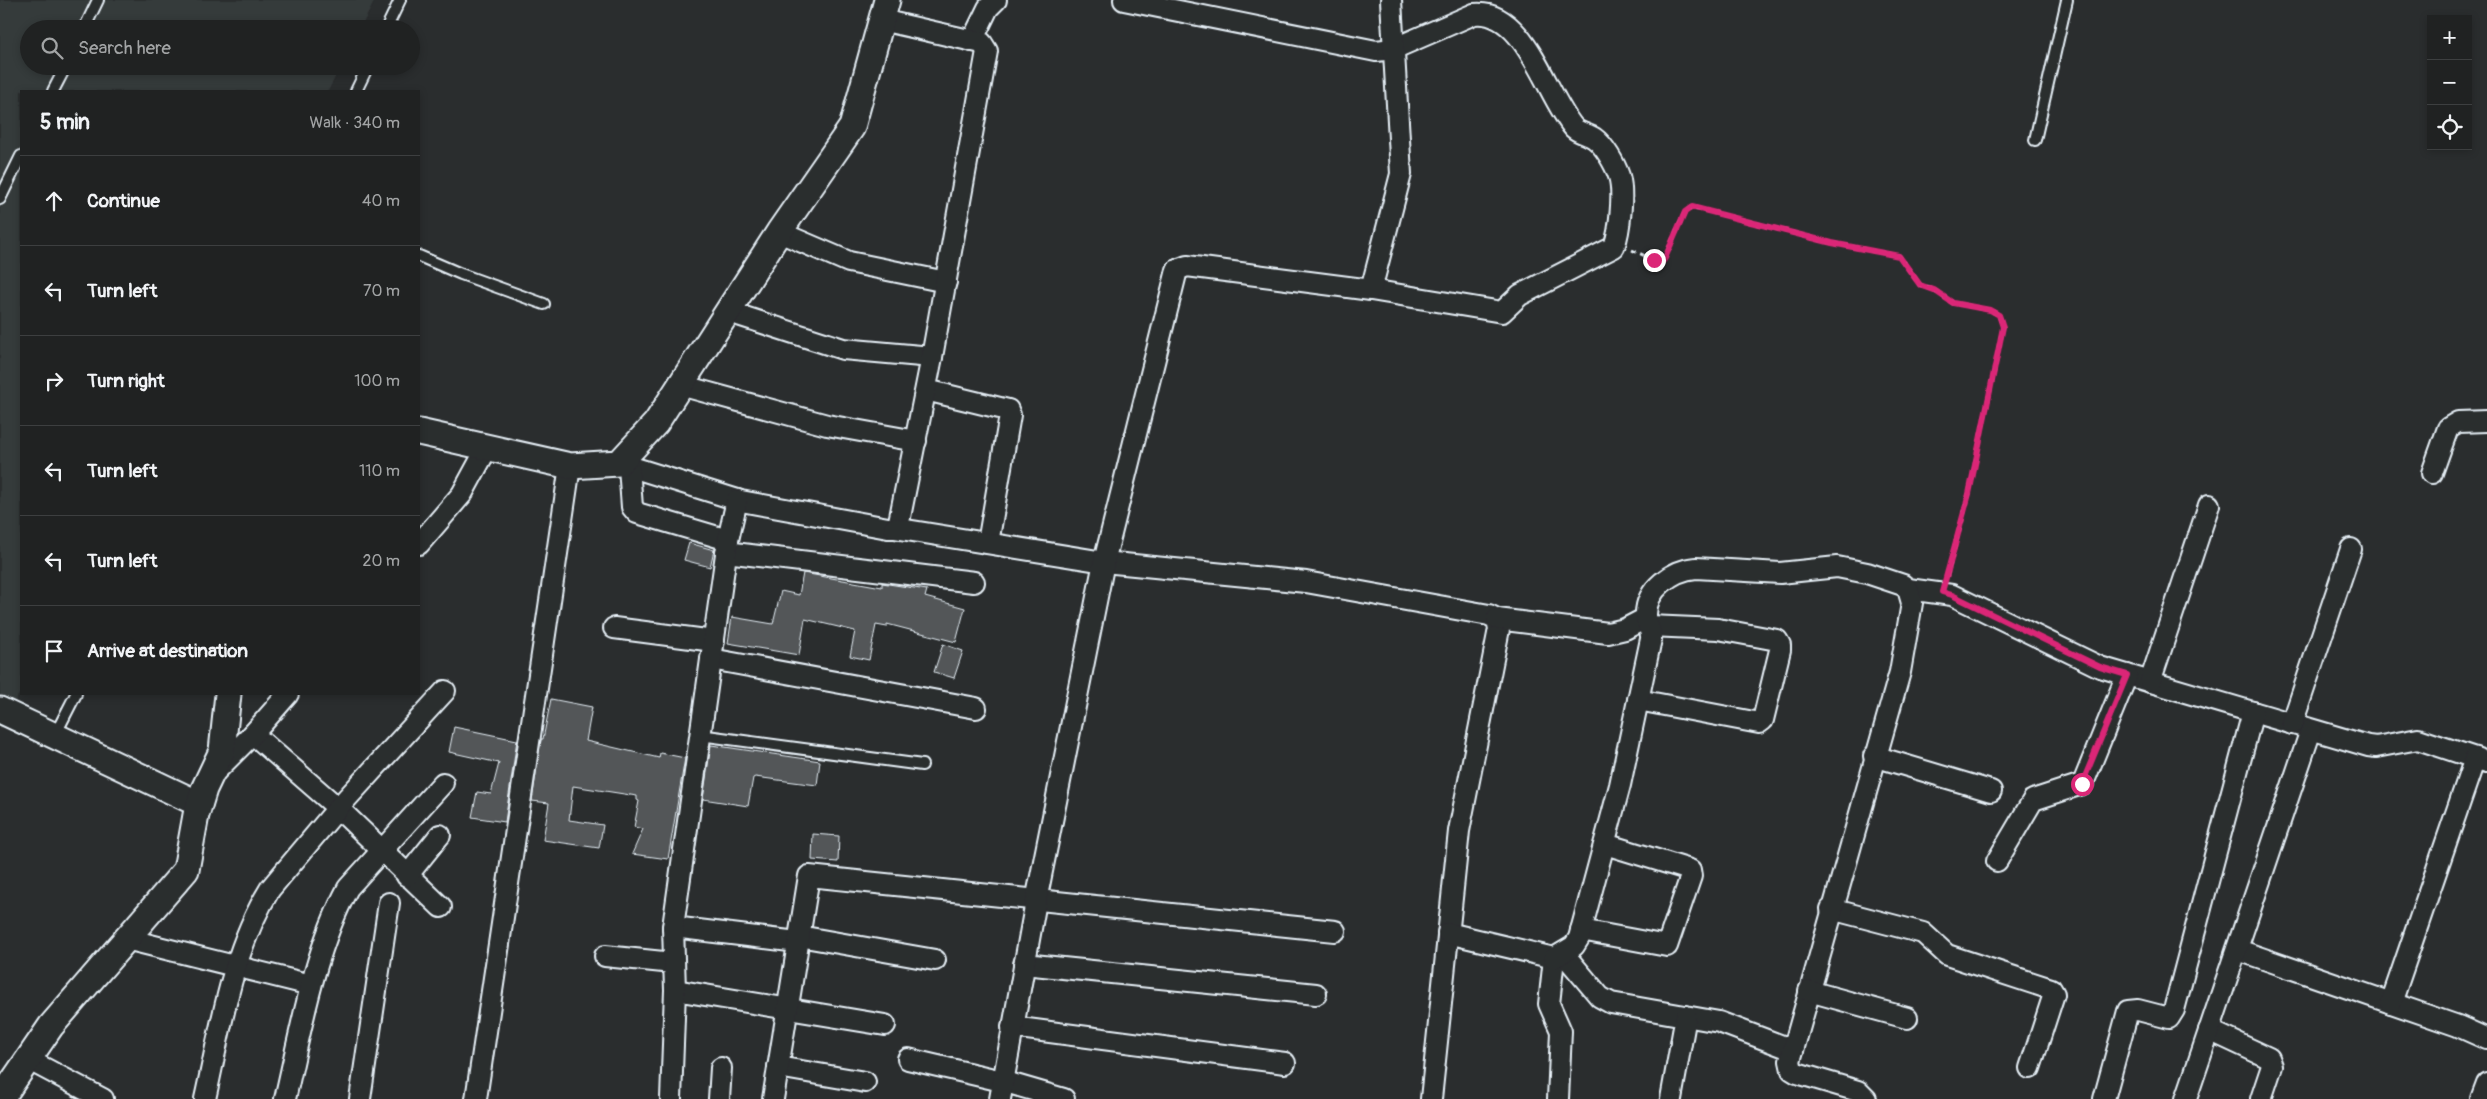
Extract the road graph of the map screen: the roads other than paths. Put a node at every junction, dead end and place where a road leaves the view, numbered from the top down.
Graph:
1 (98, 0) edge
2 (400, 0) edge
3 (996, 0) edge
4 (1124, 0) edge
5 (1391, 0) edge
6 (2067, 0) edge
7 (1186, 6) edge
8 (884, 10) edge
9 (88, 20) edge
10 (390, 20) edge
11 (972, 41) junction
12 (1393, 49) junction
13 (61, 75) edge
14 (364, 75) edge
15 (54, 90) edge
16 (356, 90) edge
17 (2035, 140) dead end
18 (20, 158) edge
19 (0, 199) edge
20 (779, 232) junction
21 (420, 256) edge
22 (946, 282) junction
23 (1371, 290) junction
24 (544, 304) dead end
25 (729, 312) junction
26 (932, 357) junction
27 (680, 385) junction
28 (926, 390) junction
29 (2487, 421) edge
30 (420, 432) edge
31 (916, 441) junction
32 (486, 448) junction
33 (624, 465) junction
34 (570, 466) junction
35 (2432, 473) dead end
36 (737, 500) junction
37 (2208, 505) dead end
38 (894, 528) junction
39 (420, 543) edge
40 (988, 543) junction
41 (727, 546) junction
42 (2351, 549) dead end
43 (1104, 562) junction
44 (974, 582) dead end
45 (1908, 589) junction
46 (1497, 619) junction
47 (1647, 622) junction
48 (614, 628) dead end
49 (712, 650) junction
50 (2127, 675) junction
51 (2150, 682) junction
52 (445, 691) dead end
53 (75, 695) edge
54 (228, 695) edge
55 (287, 695) edge
56 (1638, 700) junction
57 (976, 708) dead end
58 (0, 710) edge
59 (2253, 712) junction
60 (2302, 727) junction
61 (253, 734) junction
62 (700, 735) junction
63 (54, 736) junction
64 (1874, 756) junction
65 (2481, 760) edge
66 (922, 765) dead end
67 (210, 777) junction
68 (443, 783) dead end
69 (1991, 791) dead end
70 (199, 804) junction
71 (338, 808) junction
72 (440, 835) dead end
73 (1605, 844) junction
74 (382, 851) junction
75 (1997, 861) dead end
76 (408, 876) junction
77 (1036, 901) junction
78 (389, 903) dead end
79 (441, 908) dead end
80 (1831, 909) junction
81 (673, 927) junction
82 (1581, 930) junction
83 (1335, 931) dead end
84 (1448, 933) junction
85 (126, 939) junction
86 (798, 939) junction
87 (2238, 950) junction
88 (604, 956) dead end
89 (1559, 956) junction
90 (935, 960) dead end
91 (673, 963) junction
92 (1024, 964) junction
93 (235, 966) junction
94 (311, 986) junction
95 (675, 990) junction
96 (1809, 991) junction
97 (1316, 994) dead end
98 (2392, 1003) junction
99 (786, 1010) junction
100 (1686, 1016) junction
101 (1907, 1018) dead end
102 (885, 1025) dead end
103 (1012, 1027) junction
104 (2208, 1030) junction
105 (2487, 1039) edge
106 (1793, 1050) junction
107 (908, 1059) dead end
108 (29, 1060) junction
109 (1284, 1063) dead end
110 (778, 1067) junction
111 (721, 1068) dead end
112 (2030, 1068) dead end
113 (865, 1082) dead end
114 (2487, 1083) edge
115 (1001, 1090) edge
116 (1, 1099) edge
117 (103, 1099) edge
118 (205, 1099) edge
119 (285, 1099) edge
120 (360, 1099) edge
121 (476, 1099) edge
122 (671, 1099) edge
123 (719, 1099) edge
124 (773, 1099) edge
125 (1064, 1099) edge
126 (1431, 1099) edge
127 (1558, 1099) edge
128 (1671, 1099) edge
129 (1866, 1099) edge
130 (2104, 1099) edge
131 (2186, 1099) edge
132 (2261, 1099) edge
133 (2481, 1099) edge

1 - 9 lane
2 - 10 lane
3 - 11 street
4 - 7 street
5 - 12 street
6 - 17 lane
7 - 12 street
8 - 11 street
8 - 20 street
11 - 22 street
12 - 23 street
12 - 23 street
13 - 15 lane
14 - 16 lane
18 - 19 lane
20 - 22 street
20 - 25 street
21 - 24 lane
22 - 26 street
23 - 43 street
25 - 26 street
25 - 27 street
26 - 28 street
27 - 31 street
27 - 33 street
28 - 31 street
28 - 40 street
29 - 35 street
30 - 32 street
31 - 38 street
32 - 34 street
32 - 39 street
33 - 34 street
33 - 36 street
33 - 41 street
34 - 121 street
36 - 38 street
36 - 41 street
37 - 51 street
38 - 40 street
40 - 43 street
41 - 44 street
41 - 49 street
42 - 60 street
43 - 46 street
43 - 77 street
45 - 47 street
45 - 50 street
45 - 64 street
46 - 47 street
46 - 84 street
47 - 56 street
47 - 56 street
48 - 49 street
49 - 57 street
49 - 62 street
50 - 51 street
50 - 75 street
51 - 59 street
52 - 71 street
53 - 63 lane
54 - 67 street
55 - 61 street
56 - 73 street
58 - 63 street
59 - 60 street
59 - 130 street
60 - 65 street
60 - 87 street
61 - 67 street
61 - 71 street
62 - 66 lane
62 - 81 street
63 - 70 street
64 - 69 street
64 - 80 street
65 - 98 street
67 - 70 street
68 - 74 street
70 - 85 street
71 - 74 street
71 - 93 street
72 - 76 street
73 - 82 street
73 - 82 street
74 - 76 street
74 - 94 street
76 - 79 street
77 - 83 street
77 - 86 street
77 - 92 street
78 - 120 street
80 - 96 street
80 - 112 street
81 - 86 street
81 - 91 street
82 - 89 street
84 - 89 street
84 - 126 street
85 - 93 street
85 - 108 street
86 - 90 street
86 - 99 street
87 - 98 street
87 - 104 street
88 - 91 street
89 - 100 street
89 - 127 street
91 - 95 street
92 - 97 street
92 - 103 street
93 - 94 street
93 - 118 street
94 - 119 street
95 - 99 street
95 - 122 street
96 - 101 street
96 - 106 street
98 - 105 street
99 - 102 street
99 - 110 street
100 - 106 street
100 - 128 street
103 - 109 street
103 - 115 street
104 - 131 street
104 - 132 street
106 - 129 street
107 - 115 street
108 - 116 street
108 - 117 street
110 - 113 street
110 - 124 street
111 - 123 street
114 - 133 street
115 - 125 street

